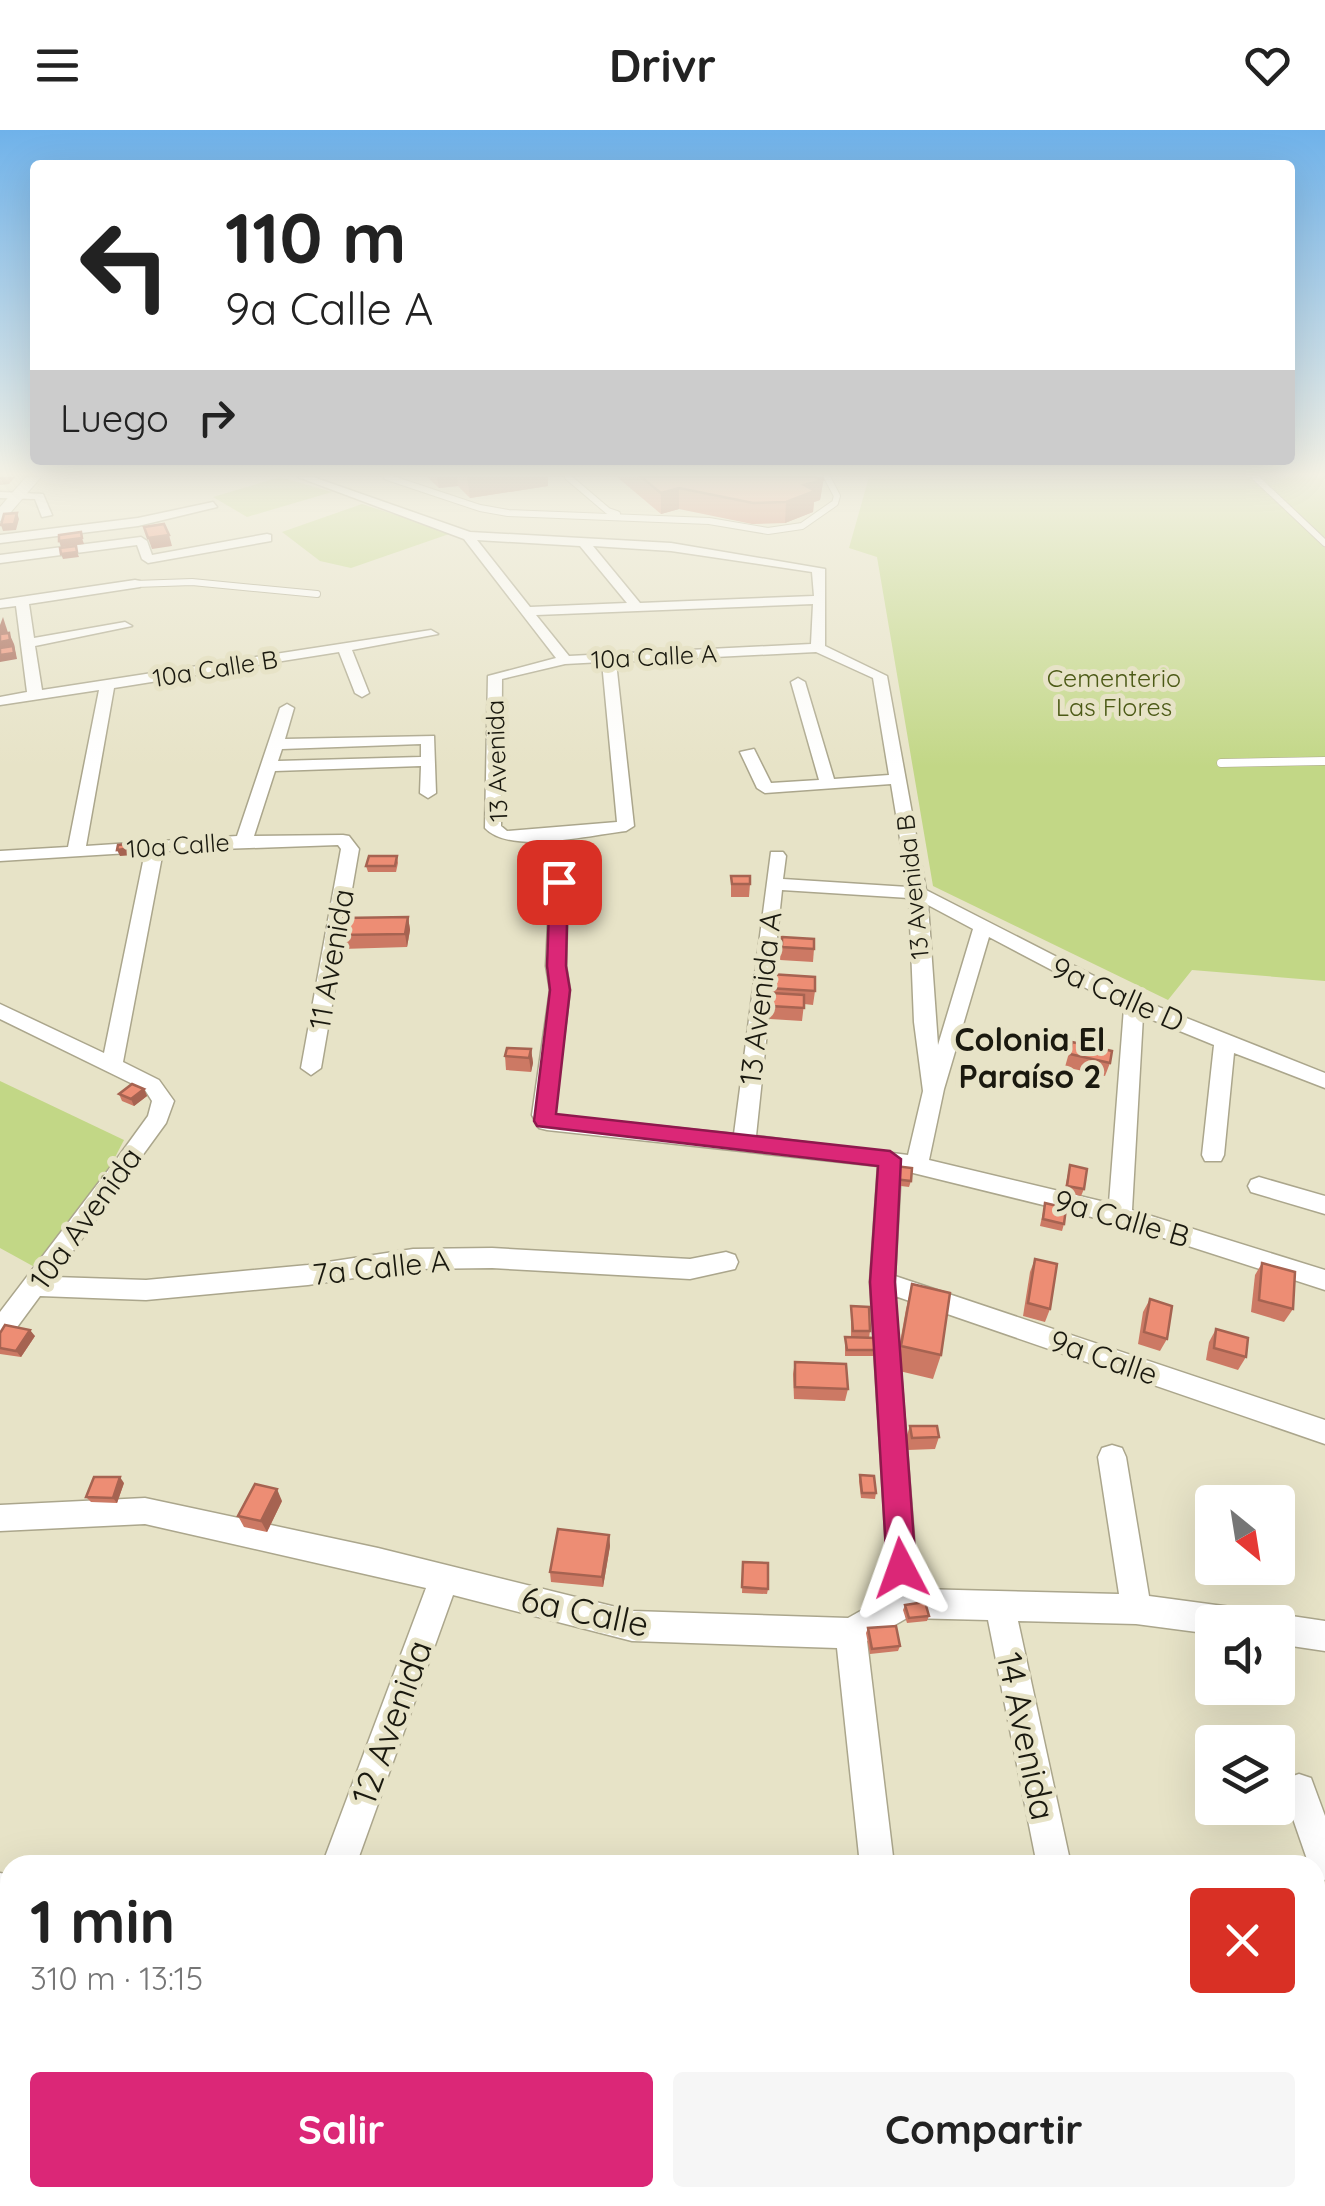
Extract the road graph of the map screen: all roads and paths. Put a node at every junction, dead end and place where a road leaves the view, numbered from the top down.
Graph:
1 (499, 574) edge
2 (609, 574) edge
3 (820, 574) edge
4 (135, 584) joint
5 (317, 594) dead end
6 (22, 600) junction
7 (818, 600) junction
8 (0, 604) edge
9 (636, 606) junction
10 (528, 610) junction
11 (125, 626) dead end
12 (431, 634) dead end
13 (28, 643) junction
14 (344, 647) junction
15 (818, 648) junction
16 (609, 658) junction
17 (565, 660) junction
18 (494, 678) joint
19 (798, 682) dead end
20 (106, 685) junction
21 (362, 693) dead end
22 (35, 695) junction
23 (0, 700) edge
24 (288, 708) dead end
25 (278, 744) junction
26 (748, 752) dead end
27 (429, 761) junction
28 (1325, 761) edge
29 (1221, 763) dead end
30 (268, 766) junction
31 (900, 778) junction
32 (828, 784) junction
33 (428, 793) dead end
34 (244, 841) junction
35 (154, 847) junction
36 (350, 850) joint
37 (76, 851) junction
38 (0, 856) edge
39 (777, 856) dead end
40 (559, 882) dead end
41 (774, 884) junction
42 (918, 893) junction
43 (982, 930) junction
44 (1134, 1005) junction
45 (0, 1011) edge
46 (1225, 1041) junction
47 (112, 1066) junction
48 (312, 1068) dead end
49 (1325, 1081) edge
50 (934, 1091) junction
51 (744, 1141) junction
52 (1213, 1154) dead end
53 (903, 1163) junction
54 (1259, 1186) dead end
55 (1325, 1205) edge
56 (1120, 1215) junction
57 (726, 1262) dead end
58 (1325, 1280) edge
59 (882, 1282) junction
60 (36, 1286) junction
61 (0, 1331) edge
62 (1325, 1432) edge
63 (1112, 1458) dead end
64 (0, 1518) edge
65 (444, 1579) junction
66 (904, 1604) junction
67 (1000, 1606) junction
68 (1136, 1609) junction
69 (1195, 1617) edge
70 (1295, 1632) edge
71 (851, 1634) junction
72 (1325, 1636) edge
73 (1299, 1790) dead end
74 (343, 1855) edge
75 (876, 1855) edge
76 (1052, 1855) edge
77 (1322, 1855) edge

1 - 10 street
2 - 9 street
3 - 7 street
4 - 5 lane
4 - 6 street
6 - 8 street
6 - 13 street
7 - 9 street
7 - 15 street
9 - 10 street
10 - 17 street
11 - 13 street
12 - 14 street, 10a Calle B
13 - 22 street
14 - 20 street, 10a Calle B
14 - 21 street
15 - 16 street, 10a Calle A
15 - 31 street, 13 Avenida B
16 - 17 street, 10a Calle A
16 - 18 street, 13 Avenida
17 - 18 street, 10a Calle A
19 - 32 street
20 - 22 street, 10a Calle B
20 - 37 street
22 - 23 street, 10a Calle B
24 - 25 street
25 - 27 street
25 - 30 street
26 - 32 street
27 - 30 street
27 - 33 street
28 - 29 lane
30 - 34 street
31 - 32 street
31 - 42 street, 13 Avenida B
34 - 35 street, 10a Calle
34 - 36 street, 10a Calle
35 - 37 street, 10a Calle
35 - 47 street
36 - 48 street, 11 Avenida
37 - 38 street, 10a Calle
39 - 41 street, 13 Avenida A
40 - 51 street, 9a Calle B
41 - 42 street
41 - 51 street, 13 Avenida A
42 - 43 street, 9a Calle D
42 - 50 street, 13 Avenida B
43 - 44 street, 9a Calle D
43 - 50 street
44 - 46 street, 9a Calle D
44 - 56 street
45 - 47 street
46 - 49 street, 9a Calle D
46 - 52 street
47 - 60 street, 10a Avenida
50 - 53 street, 13 Avenida B
51 - 53 street, 9a Calle B
53 - 56 street, 9a Calle B
53 - 59 street, 13 Avenida B
54 - 55 street
56 - 58 street, 9a Calle B
57 - 60 street, 7a Calle A
59 - 62 street, 9a Calle
59 - 66 street, 13 Avenida B
60 - 61 street, 10a Avenida
63 - 68 street
64 - 65 street, 6a Calle
65 - 71 street, 6a Calle
65 - 74 street, 12 Avenida
66 - 67 street
66 - 71 street
67 - 68 street
67 - 76 street, 14 Avenida
68 - 69 street
70 - 72 street
71 - 75 street
73 - 77 street

